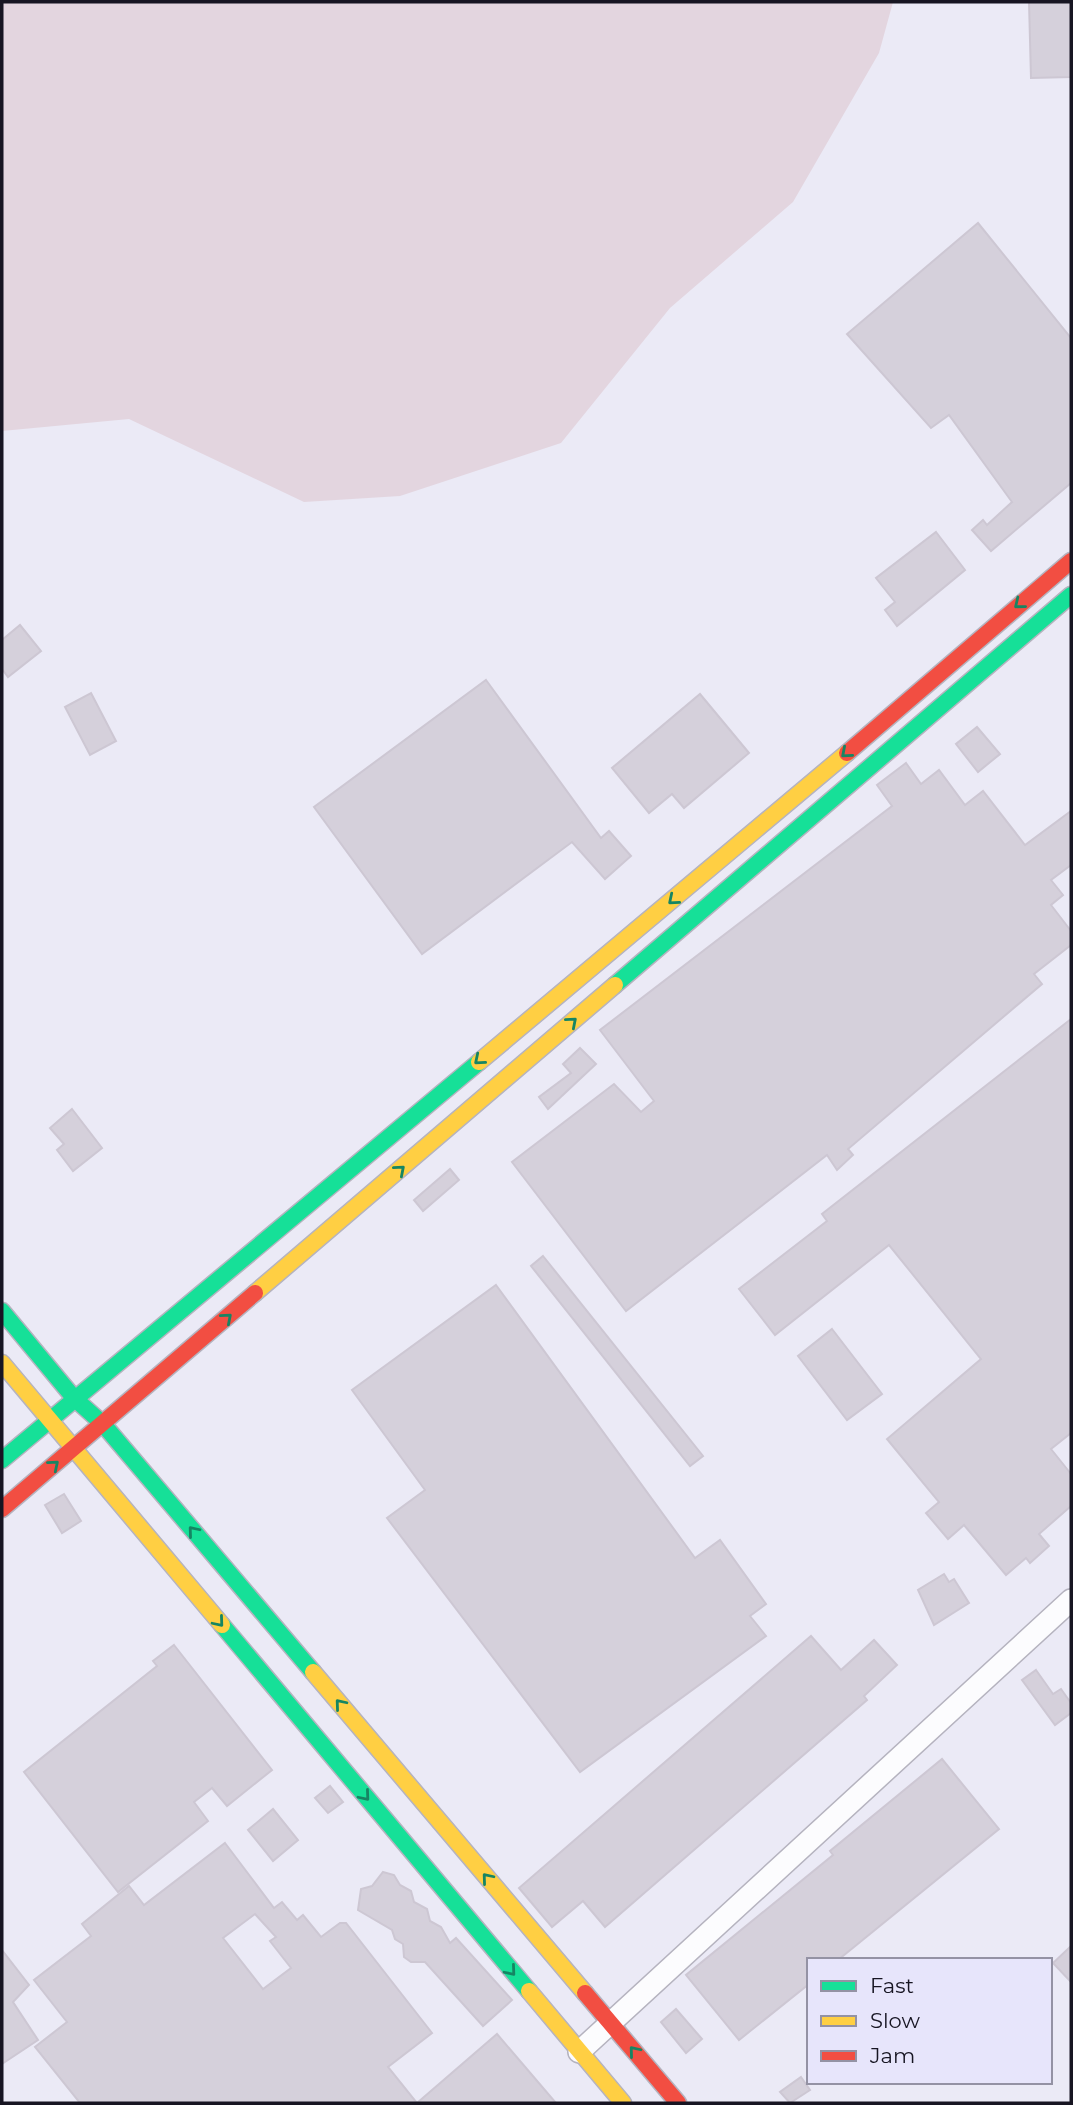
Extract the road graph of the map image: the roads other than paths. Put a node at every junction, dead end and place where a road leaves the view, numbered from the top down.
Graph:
1 (1071, 561) edge
2 (1071, 595) edge
3 (2, 1311) edge
4 (2, 1363) edge
5 (74, 1398) junction
6 (49, 1419) junction
7 (103, 1424) junction
8 (74, 1449) junction
9 (2, 1460) edge
10 (2, 1509) edge
11 (1071, 1601) edge
12 (611, 2024) junction
13 (579, 2052) junction
14 (623, 2103) edge
15 (678, 2103) edge

1 -> 5 street
7 -> 2 street
3 - 5 street
4 - 6 street
5 - 6 street
5 - 7 street
6 - 8 street
6 - 9 street
7 - 8 street
12 -> 7 street
10 -> 8 street
8 -> 13 street
11 - 12 street
12 - 13 street
15 -> 12 street
13 - 14 street

